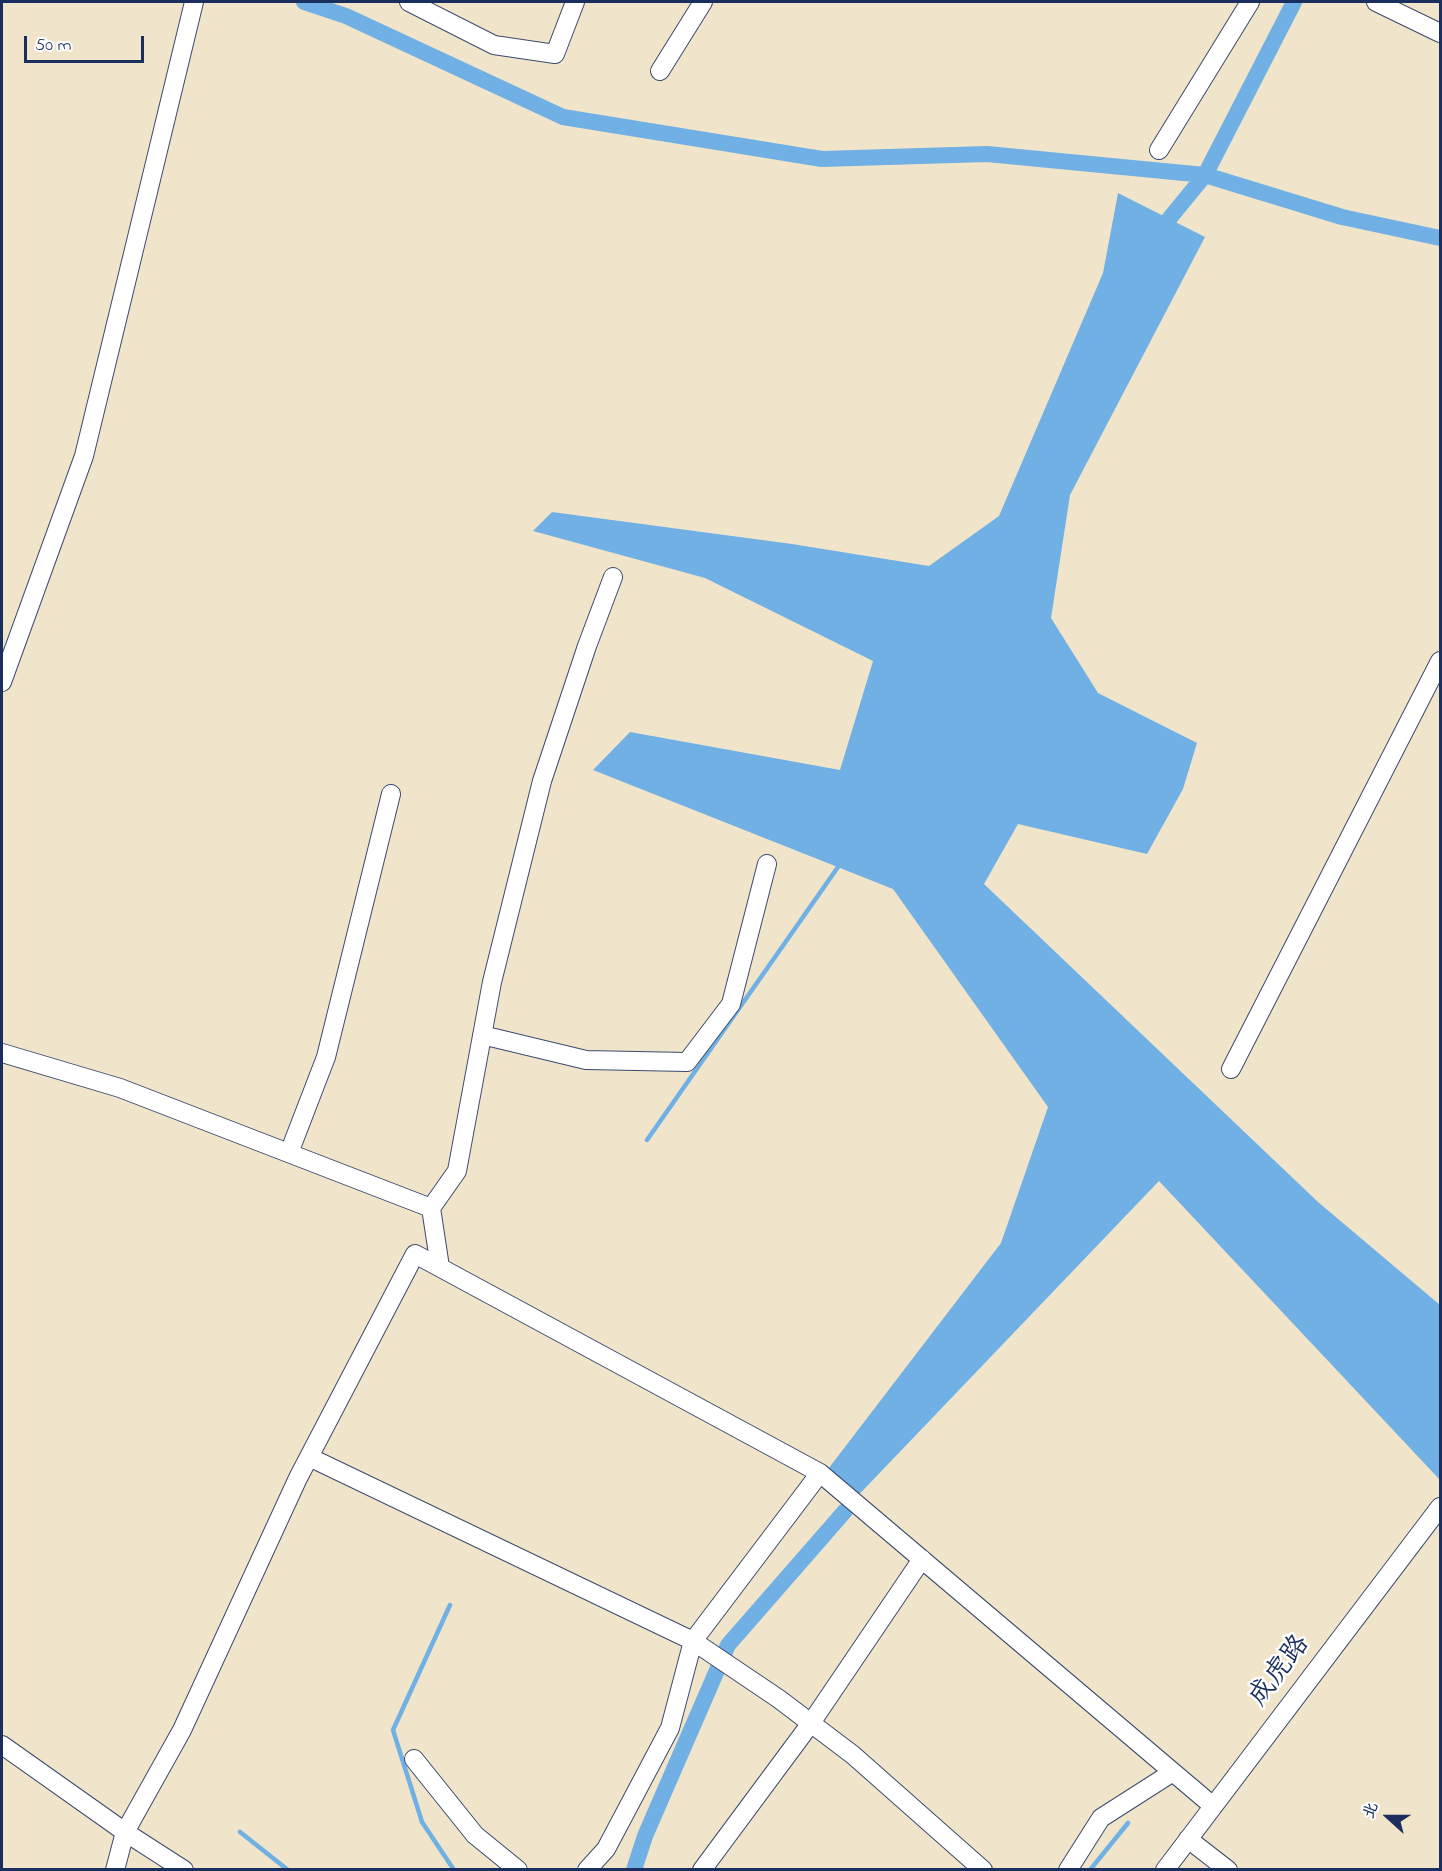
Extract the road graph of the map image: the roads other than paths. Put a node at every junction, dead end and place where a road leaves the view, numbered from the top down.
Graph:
1 (194, 2) edge
2 (409, 2) edge
3 (575, 2) edge
4 (703, 2) edge
5 (1250, 2) edge
6 (1386, 4) edge
7 (1440, 33) edge
8 (660, 71) dead end
9 (1159, 150) dead end
10 (613, 577) dead end
11 (1440, 661) edge
12 (2, 682) edge
13 (391, 794) dead end
14 (767, 864) dead end
15 (482, 1035) junction
16 (2, 1053) edge
17 (1231, 1069) dead end
18 (289, 1153) junction
19 (430, 1208) junction
20 (440, 1268) junction
21 (309, 1457) junction
22 (820, 1473) junction
23 (1440, 1507) edge
24 (922, 1559) junction
25 (693, 1641) junction
26 (811, 1723) junction
27 (2, 1745) edge
28 (414, 1759) dead end
29 (1173, 1772) junction
30 (1213, 1806) junction
31 (125, 1832) junction
32 (1188, 1839) junction
33 (115, 1869) edge
34 (184, 1869) edge
35 (518, 1869) edge
36 (586, 1869) edge
37 (702, 1869) edge
38 (983, 1869) edge
39 (1068, 1869) edge
40 (1165, 1869) edge
41 (1228, 1869) edge

1 - 12 street
2 - 3 street
4 - 8 street
5 - 9 street
6 - 7 street
10 - 15 street
11 - 17 street
13 - 18 street
14 - 15 street
15 - 19 street
16 - 18 street
18 - 19 street
19 - 20 street
20 - 21 street
20 - 22 street
21 - 25 street
21 - 31 street
22 - 24 street
22 - 25 street
23 - 30 street, 成虎路
24 - 26 street
24 - 29 street
25 - 26 street
25 - 36 street
26 - 37 street
26 - 38 street
27 - 31 street
28 - 35 street
29 - 30 street
29 - 39 street
30 - 32 street, 成虎路
31 - 33 street
31 - 34 street
32 - 40 street, 成虎路
32 - 41 street

